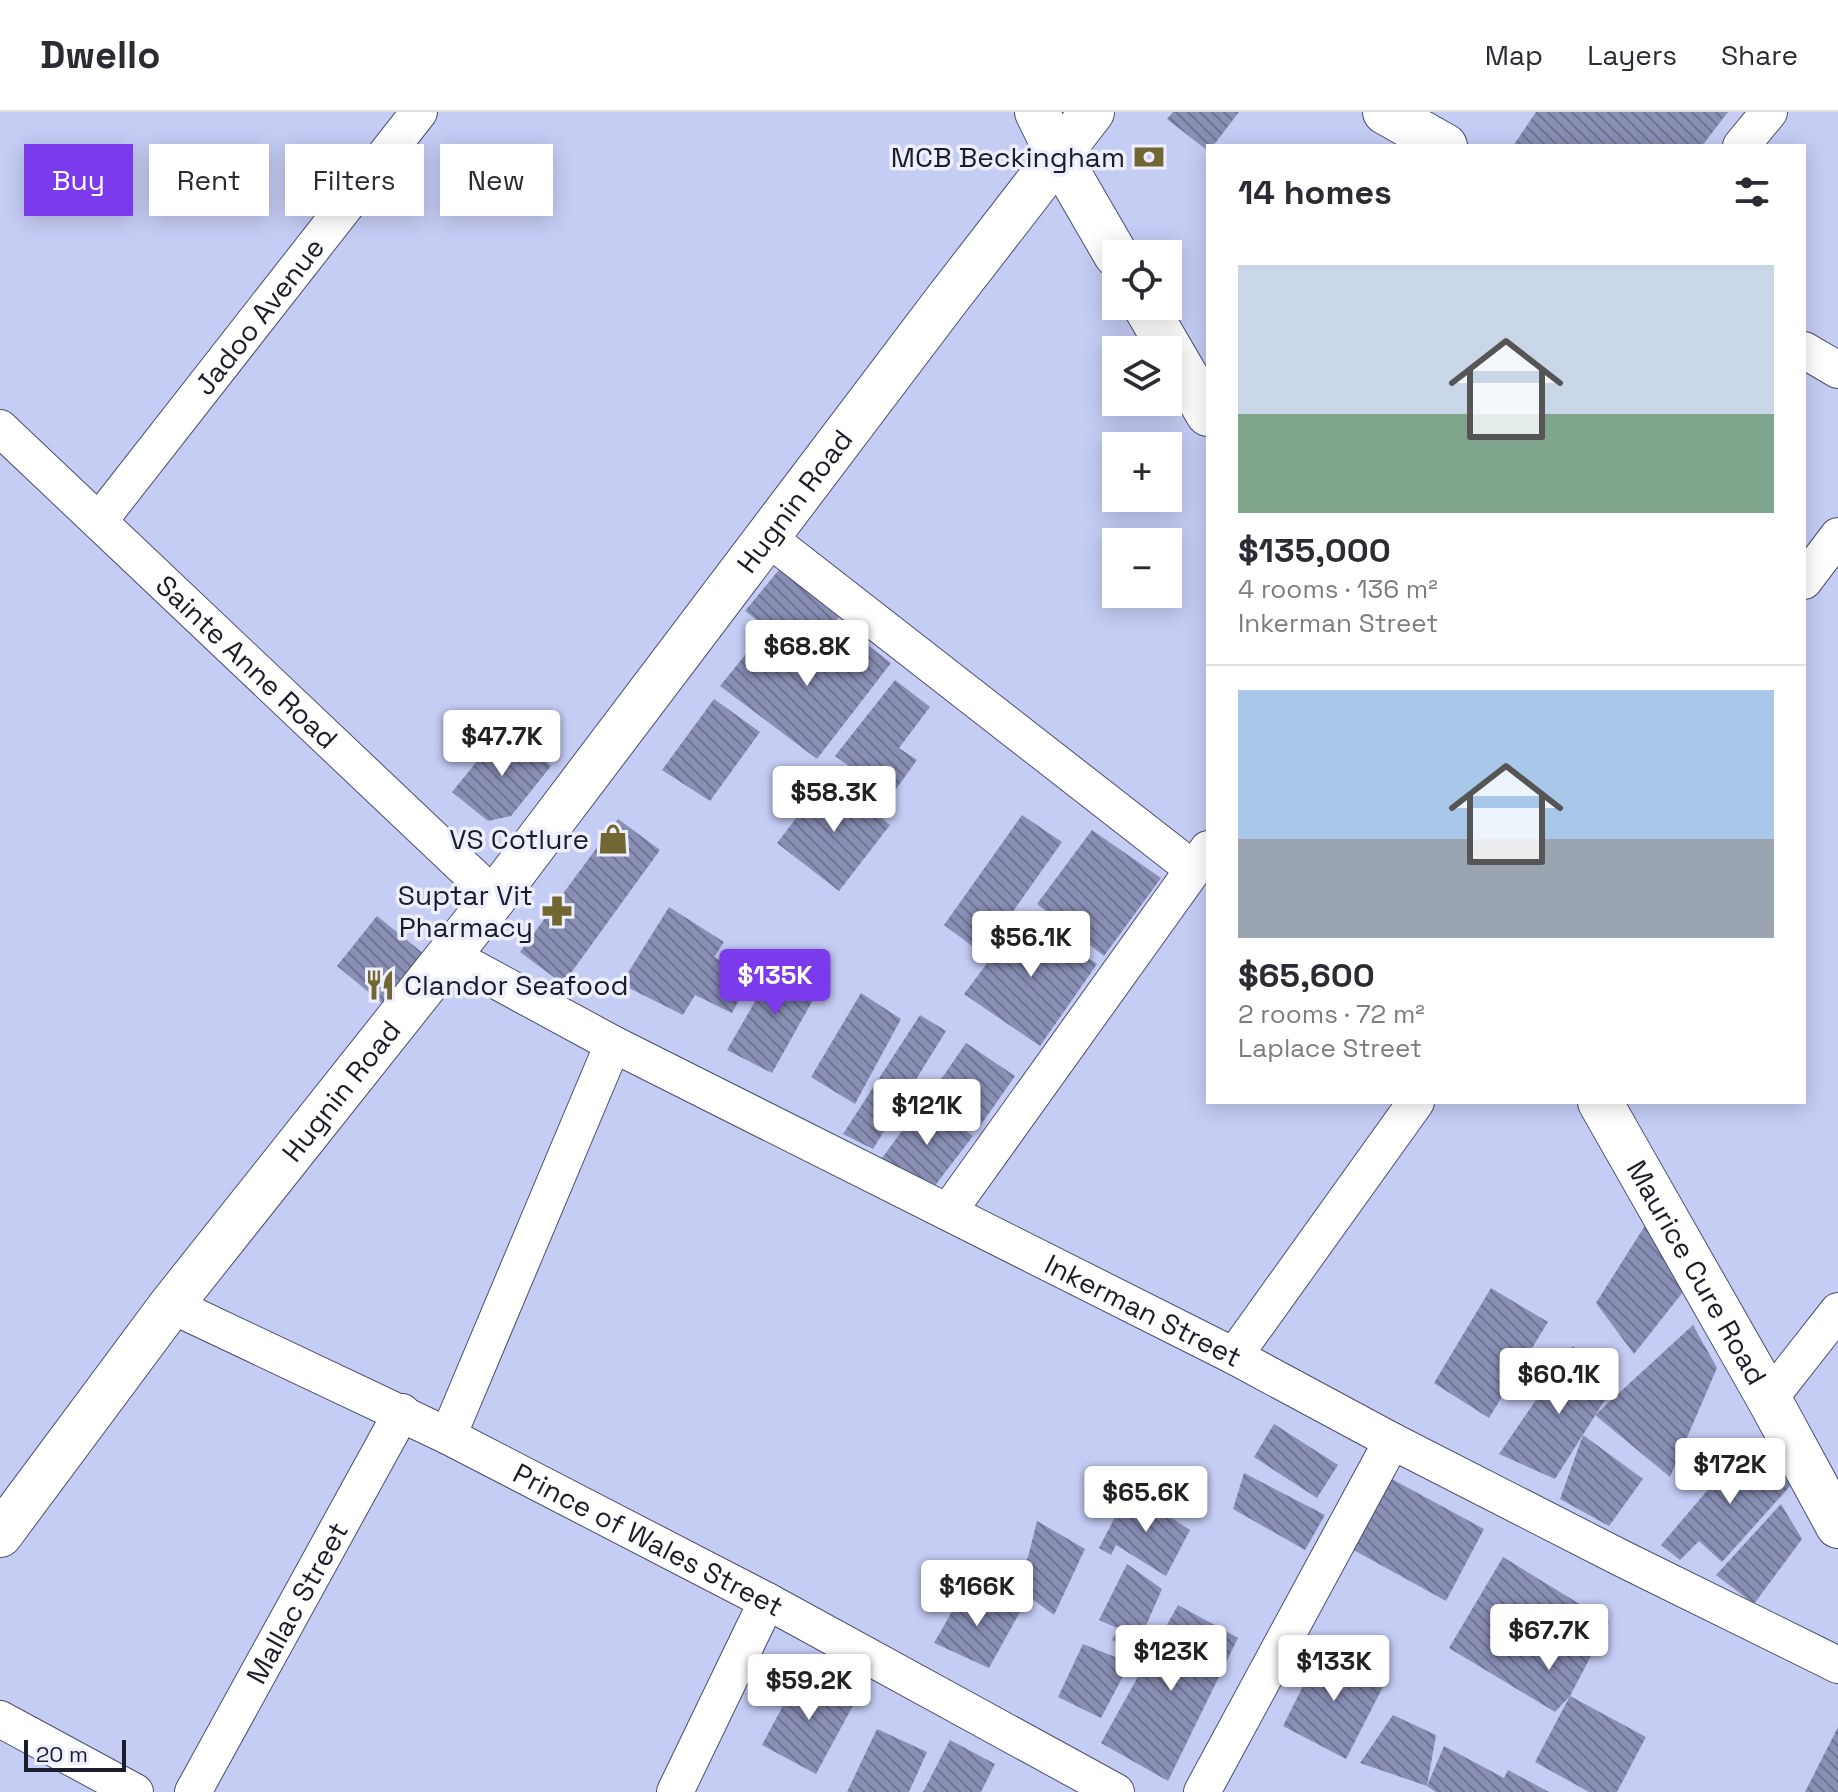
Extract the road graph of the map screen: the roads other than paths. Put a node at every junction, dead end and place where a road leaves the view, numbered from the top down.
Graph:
1 (419, 112) edge
2 (1037, 112) edge
3 (1092, 112) edge
4 (1385, 112) edge
5 (1769, 112) edge
6 (1441, 144) edge
7 (1743, 144) edge
8 (1058, 155) junction
9 (1107, 240) edge
10 (1153, 320) edge
11 (1806, 351) edge
12 (1838, 370) edge
13 (1206, 411) edge
14 (0, 428) edge
15 (99, 521) junction
16 (1838, 536) edge
17 (767, 537) junction
18 (1806, 578) edge
19 (1200, 859) edge
20 (495, 897) junction
21 (449, 955) junction
22 (613, 1044) junction
23 (1415, 1104) edge
24 (1601, 1104) edge
25 (948, 1212) junction
26 (171, 1305) junction
27 (1838, 1311) edge
28 (1234, 1356) junction
29 (1769, 1399) junction
30 (402, 1412) junction
31 (448, 1436) junction
32 (1392, 1441) junction
33 (1838, 1526) edge
34 (0, 1535) edge
35 (767, 1601) junction
36 (1838, 1665) edge
37 (0, 1719) edge
38 (135, 1792) edge
39 (193, 1792) edge
40 (675, 1792) edge
41 (1116, 1792) edge
42 (1202, 1792) edge

1 - 15 street, Jadoo Avenue
2 - 8 main road
3 - 8 main road, Hugnin Road
4 - 6 main road
5 - 7 street
8 - 9 main road
8 - 17 main road, Hugnin Road
10 - 13 main road
11 - 12 street
14 - 15 street, Sainte Anne Road
15 - 20 street, Sainte Anne Road
16 - 18 street
17 - 19 street
17 - 20 main road, Hugnin Road
19 - 25 street
20 - 21 main road, Hugnin Road
21 - 22 street, Inkerman Street
21 - 26 main road, Hugnin Road
22 - 25 street, Inkerman Street
22 - 31 street
23 - 28 street
24 - 29 main road, Maurice Cure Road
25 - 28 street, Inkerman Street
26 - 30 street, Prince of Wales Street
26 - 34 main road, Hugnin Road
27 - 29 street
28 - 32 street, Inkerman Street
29 - 33 main road, Maurice Cure Road
30 - 31 street, Prince of Wales Street
30 - 39 street, Mallac Street
31 - 35 street, Prince of Wales Street
32 - 36 street, Inkerman Street
32 - 42 street
35 - 40 street
35 - 41 street, Prince of Wales Street
37 - 38 street

